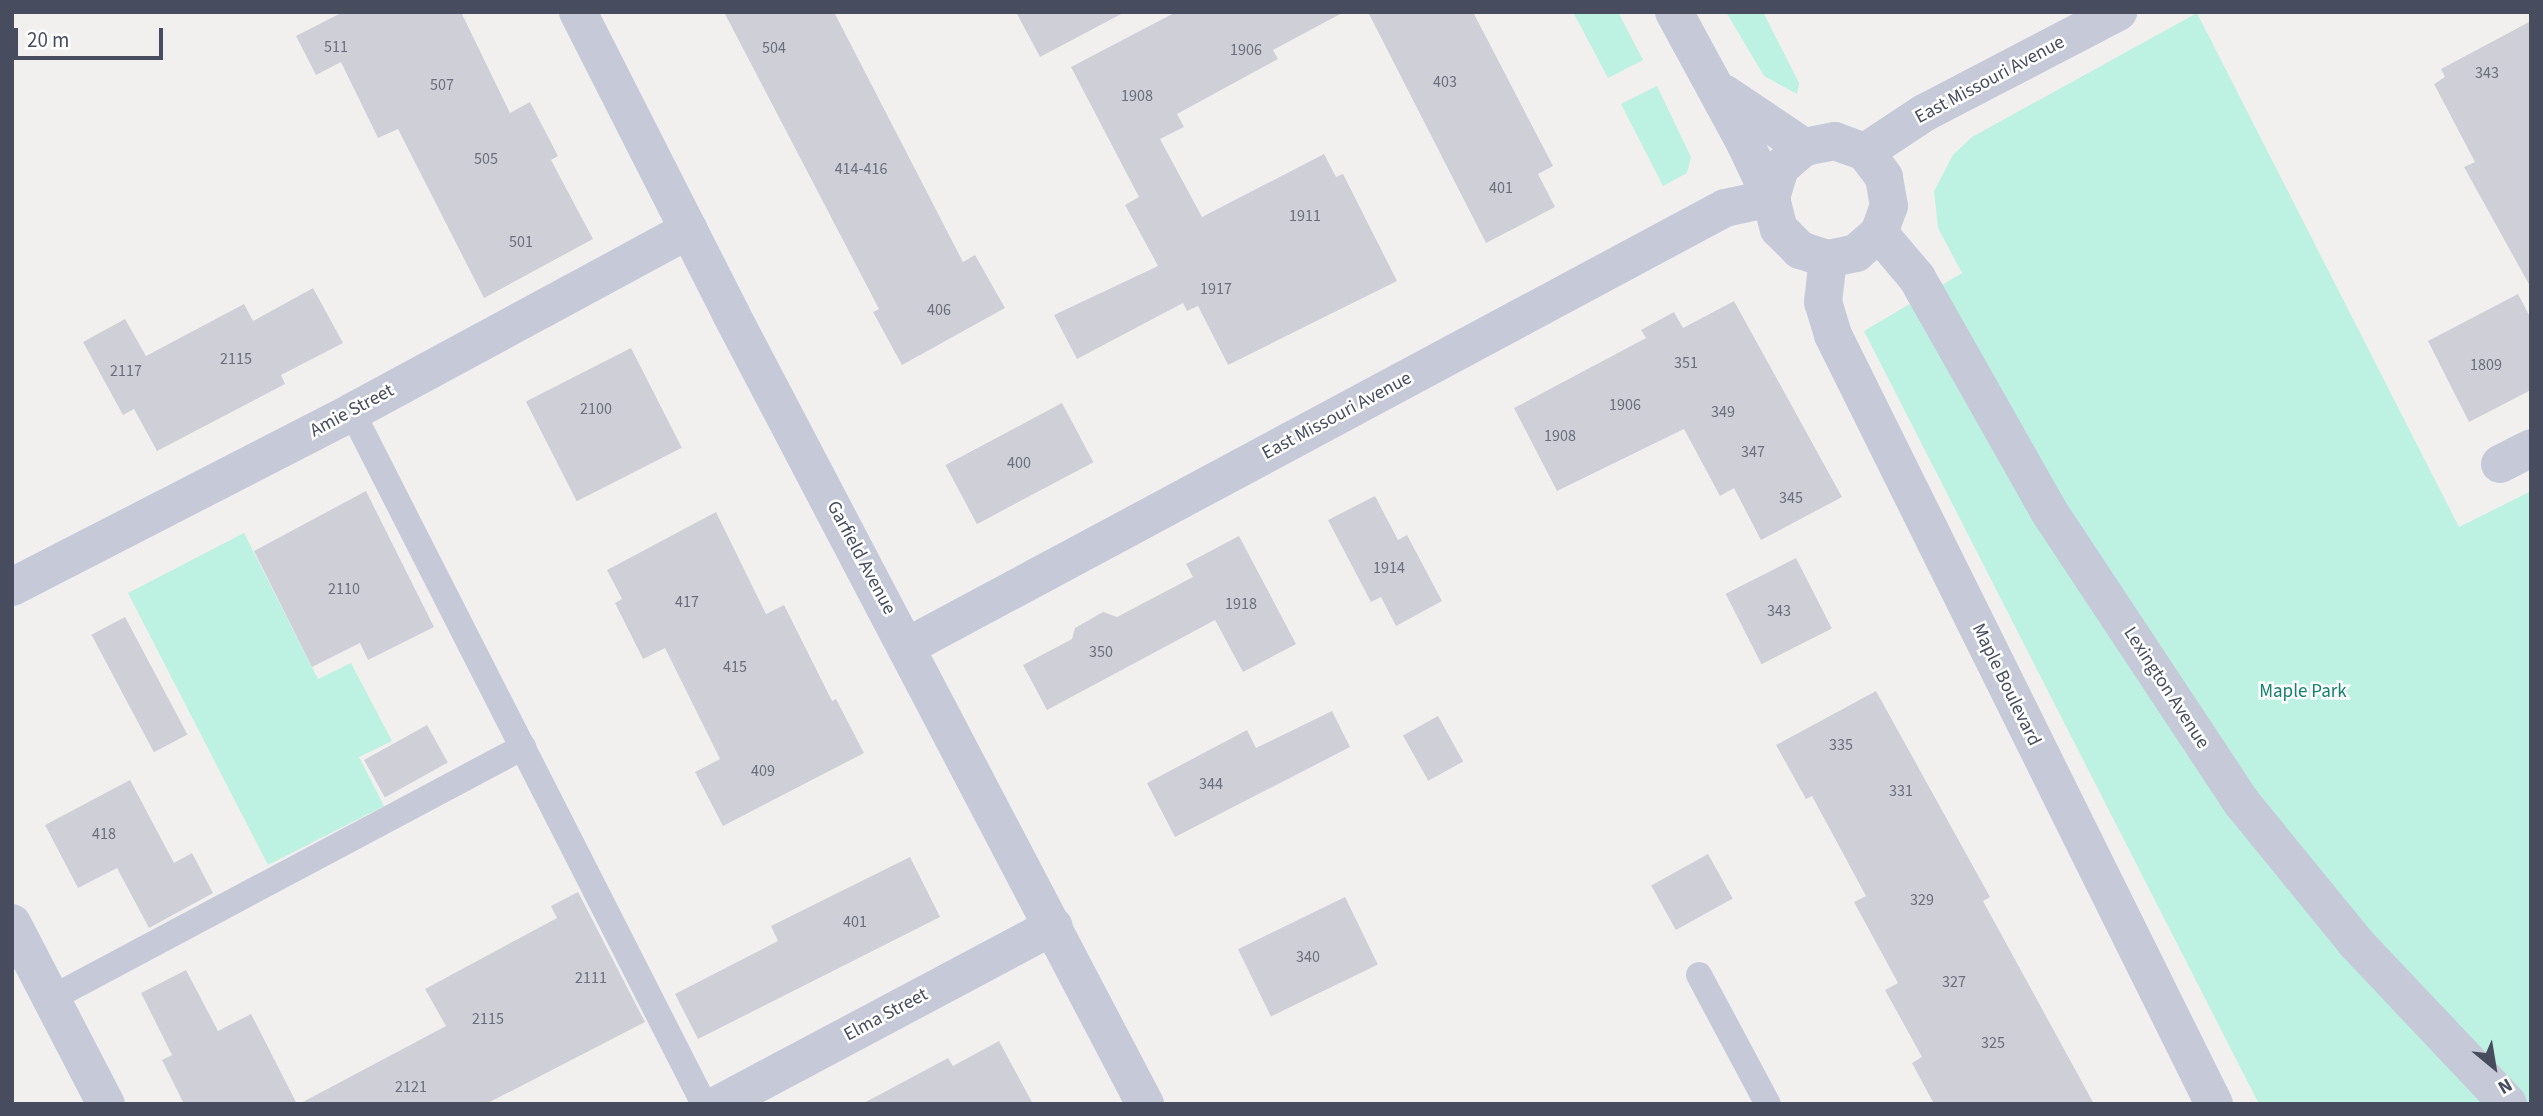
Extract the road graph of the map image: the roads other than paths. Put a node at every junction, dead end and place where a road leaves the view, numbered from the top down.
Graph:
1 (578, 12) edge
2 (1674, 12) edge
3 (2118, 12) edge
4 (1715, 86) junction
5 (1804, 147) junction
6 (1865, 152) junction
7 (1771, 198) junction
8 (689, 230) junction
9 (1879, 233) junction
10 (1828, 259) junction
11 (352, 412) junction
12 (12, 586) edge
13 (908, 646) junction
14 (523, 747) junction
15 (12, 923) edge
16 (1054, 926) junction
17 (1699, 975) dead end
18 (52, 998) junction
19 (106, 1104) edge
20 (704, 1104) edge
21 (719, 1104) edge
22 (1145, 1104) edge
23 (1768, 1104) edge
24 (2214, 1104) edge
25 (2508, 1104) edge

1 - 8 street, Garfield Avenue
2 - 4 street
3 - 6 street, East Missouri Avenue
4 - 5 street
4 - 7 street
5 - 6 street
5 - 7 street
6 - 9 street
7 - 10 street
7 - 13 street, East Missouri Avenue
8 - 11 street, Amie Street
8 - 13 street, Garfield Avenue
9 - 10 street
9 - 25 street, Lexington Avenue
10 - 24 street, Maple Boulevard
11 - 12 street, Amie Street
11 - 14 lane
13 - 16 street, Garfield Avenue
14 - 18 lane
14 - 20 lane
15 - 18 street
16 - 21 street, Elma Street
16 - 22 street, Garfield Avenue
17 - 23 lane
18 - 19 street

